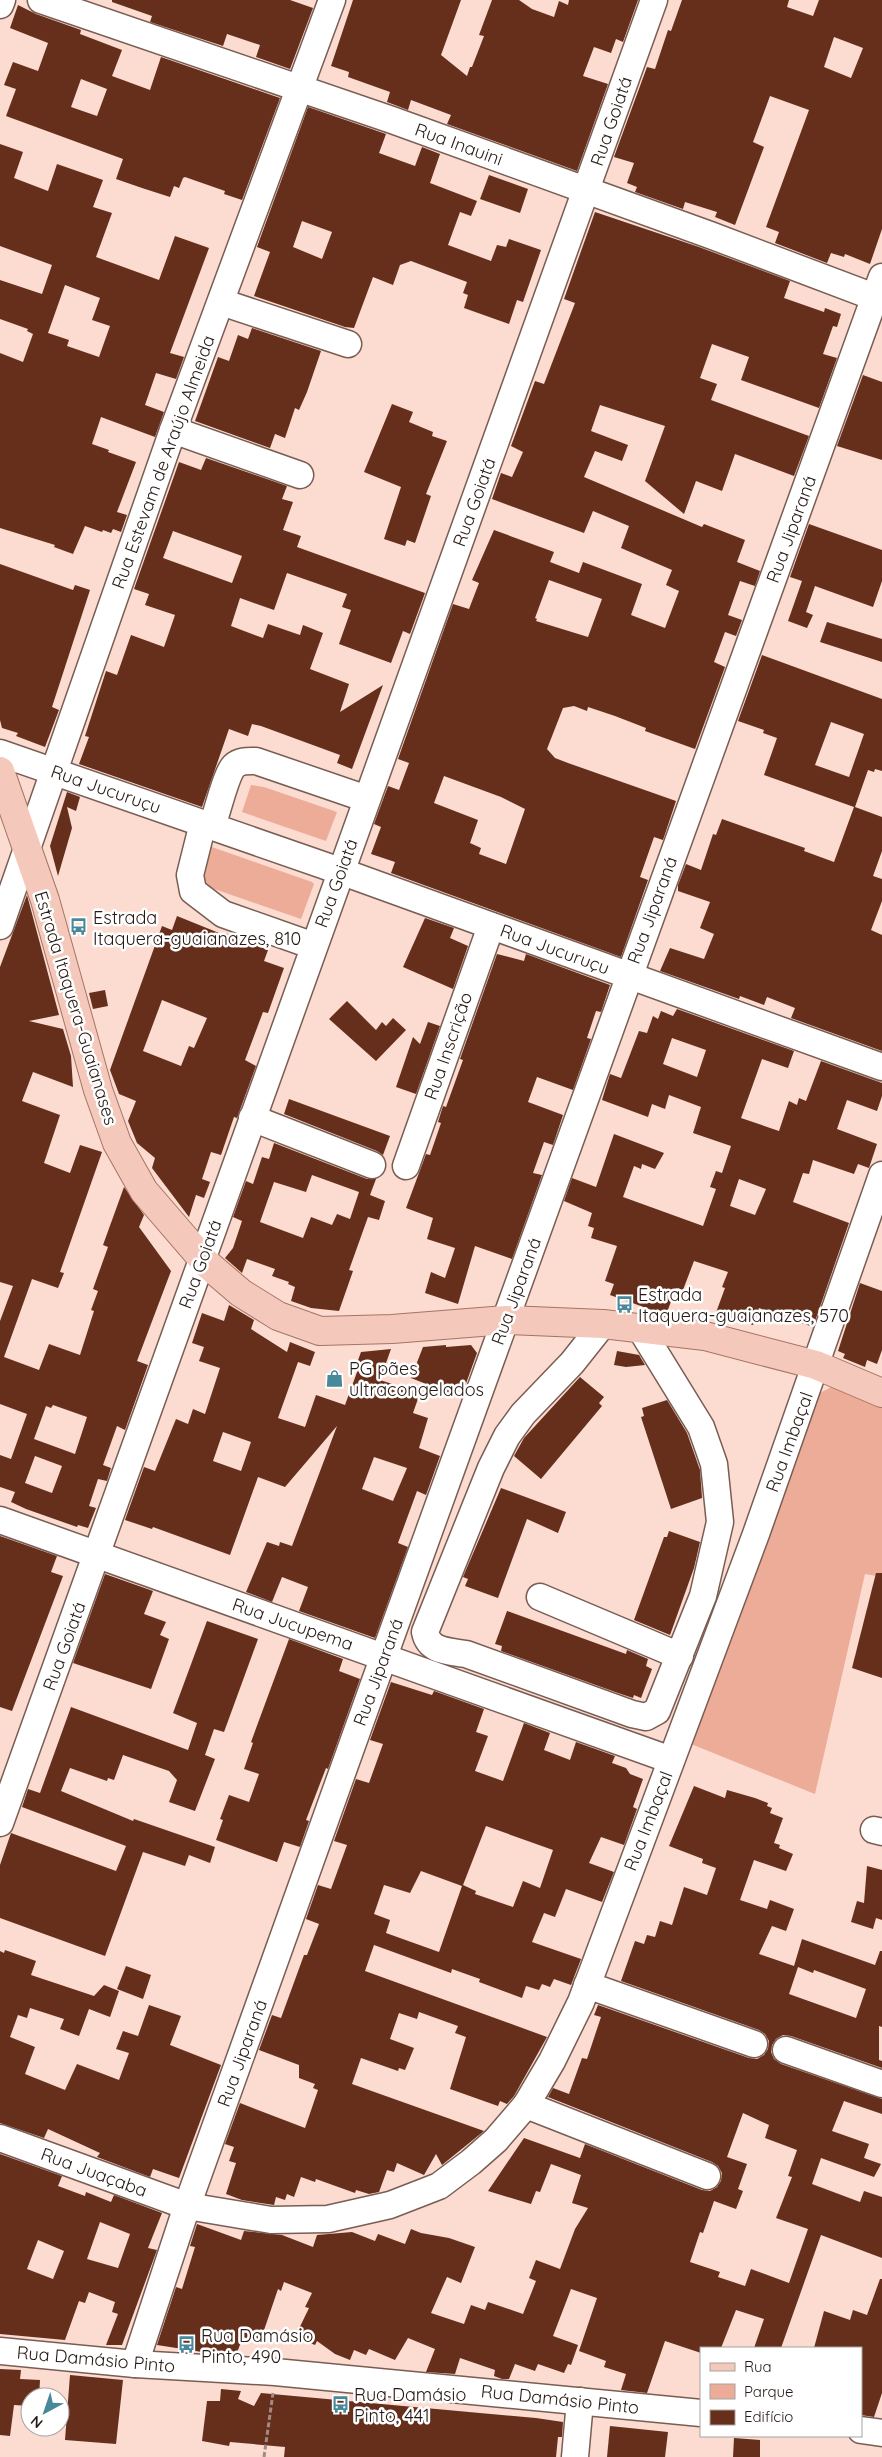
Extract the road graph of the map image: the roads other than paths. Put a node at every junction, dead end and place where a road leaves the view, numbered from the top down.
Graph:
1 (2, 0) edge
2 (41, 0) edge
3 (332, 0) edge
4 (654, 0) edge
5 (0, 5) edge
6 (301, 89) junction
7 (586, 190) junction
8 (880, 291) edge
9 (221, 302) junction
10 (348, 344) dead end
11 (173, 430) junction
12 (300, 474) dead end
13 (0, 753) edge
14 (0, 771) edge
15 (54, 771) junction
16 (367, 799) junction
17 (208, 824) junction
18 (27, 851) junction
19 (340, 871) junction
20 (0, 926) edge
21 (490, 926) junction
22 (314, 946) junction
23 (628, 975) junction
24 (882, 1067) edge
25 (252, 1118) junction
26 (372, 1165) dead end
27 (406, 1166) dead end
28 (880, 1186) edge
29 (202, 1259) junction
30 (506, 1320) junction
31 (603, 1324) junction
32 (640, 1328) junction
33 (816, 1365) junction
34 (882, 1393) edge
35 (0, 1520) edge
36 (97, 1555) junction
37 (540, 1597) dead end
38 (384, 1656) junction
39 (680, 1656) junction
40 (671, 1760) junction
41 (0, 1823) edge
42 (587, 1985) junction
43 (754, 2044) dead end
44 (786, 2050) dead end
45 (882, 2084) edge
46 (526, 2105) junction
47 (0, 2138) edge
48 (707, 2176) dead end
49 (187, 2206) junction
50 (0, 2351) edge
51 (135, 2364) junction
52 (580, 2401) junction
53 (700, 2413) edge
54 (862, 2430) edge
55 (882, 2433) edge
56 (576, 2457) edge

1 - 5 street
2 - 6 street, Rua Inauini
3 - 6 street, Rua Estevam de Araújo Almeida
4 - 7 street, Rua Goiatá
6 - 7 street, Rua Inauini
6 - 9 street, Rua Estevam de Araújo Almeida
7 - 8 street, Rua Inauini
7 - 16 street, Rua Goiatá
8 - 23 street, Rua Jiparaná
9 - 10 street
9 - 11 street, Rua Estevam de Araújo Almeida
11 - 12 street
11 - 15 street, Rua Estevam de Araújo Almeida
13 - 15 street, Rua Jucuruçu
14 - 18 main road, Estrada Itaquera-Guaianases
15 - 17 street, Rua Jucuruçu
15 - 18 street, Rua Estevam de Araújo Almeida
16 - 17 street
16 - 19 street, Rua Goiatá
17 - 19 street, Rua Jucuruçu
17 - 22 street
18 - 20 street, Rua Estevam de Araújo Almeida
18 - 29 main road, Estrada Itaquera-Guaianases
19 - 21 street, Rua Jucuruçu
19 - 22 street, Rua Goiatá
21 - 23 street, Rua Jucuruçu
21 - 27 street, Rua Inscrição
22 - 25 street, Rua Goiatá
23 - 24 street, Rua Jucuruçu
23 - 30 street, Rua Jiparaná
25 - 26 street
25 - 29 street, Rua Goiatá
28 - 33 street, Rua Imbaçal
29 - 30 main road, Estrada Itaquera-Guaianases
29 - 36 street, Rua Goiatá
30 - 31 main road, Estrada Itaquera-Guaianases
30 - 38 street, Rua Jiparaná
31 - 32 main road, Estrada Itaquera-Guaianases
31 - 39 street
32 - 33 main road, Estrada Itaquera-Guaianases
32 - 39 street
33 - 34 main road, Estrada Itaquera-Guaianases
33 - 40 street, Rua Imbaçal
35 - 36 street, Rua Jucupema
36 - 38 street, Rua Jucupema
36 - 41 street, Rua Goiatá
37 - 39 street
38 - 40 street, Rua Jucupema
38 - 49 street, Rua Jiparaná
40 - 42 street, Rua Imbaçal
42 - 43 street
42 - 46 street, Rua Imbaçal
44 - 45 street
46 - 48 street
46 - 49 street, Rua Imbaçal
47 - 49 street, Rua Juaçaba
49 - 51 street, Rua Jiparaná
50 - 51 street, Rua Damásio Pinto
51 - 52 street, Rua Damásio Pinto
52 - 53 street, Rua Damásio Pinto
52 - 56 street
54 - 55 street

